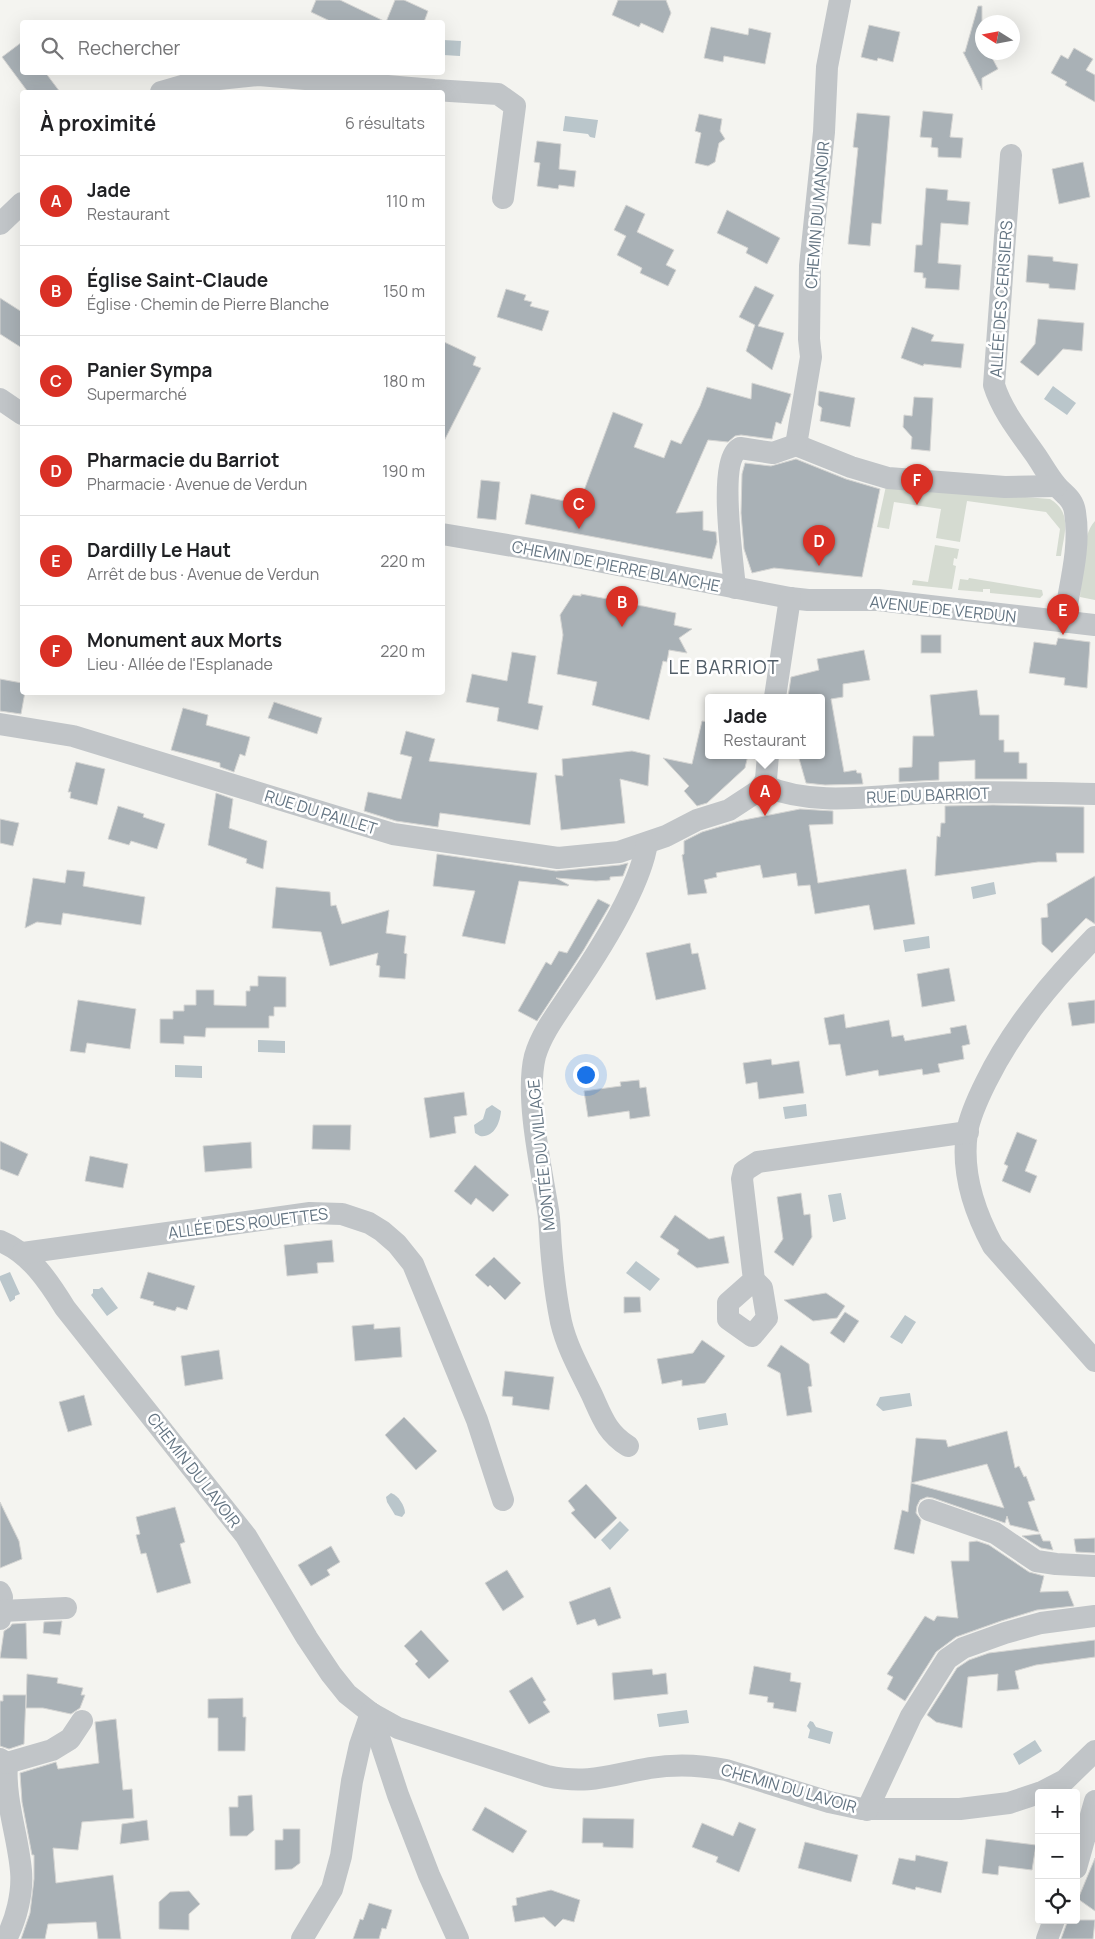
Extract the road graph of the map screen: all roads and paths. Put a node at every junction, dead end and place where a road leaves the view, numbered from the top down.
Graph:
1 (840, 0) edge
2 (259, 75) edge
3 (259, 75) edge
4 (168, 90) edge
5 (439, 90) edge
6 (445, 90) edge
7 (1011, 155) dead end
8 (503, 198) dead end
9 (20, 205) edge
10 (0, 224) edge
11 (0, 399) edge
12 (20, 413) edge
13 (797, 438) junction
14 (1056, 486) junction
15 (445, 535) edge
16 (735, 588) junction
17 (790, 598) junction
18 (1064, 622) junction
19 (1095, 625) edge
20 (775, 694) edge
21 (0, 724) edge
22 (768, 759) edge
23 (763, 786) junction
24 (1095, 794) edge
25 (647, 843) junction
26 (1095, 937) edge
27 (968, 1132) junction
28 (0, 1240) edge
29 (23, 1252) junction
30 (754, 1280) dead end
31 (1095, 1361) edge
32 (628, 1446) dead end
33 (503, 1500) dead end
34 (929, 1510) dead end
35 (1095, 1566) edge
36 (1, 1608) edge
37 (66, 1608) dead end
38 (1095, 1616) edge
39 (371, 1713) junction
40 (82, 1722) dead end
41 (1094, 1754) edge
42 (4, 1761) edge
43 (1047, 1789) edge
44 (1035, 1794) edge
45 (1095, 1801) edge
46 (867, 1810) junction
47 (1080, 1854) edge
48 (1053, 1924) edge
49 (6, 1939) edge
50 (302, 1939) edge
51 (458, 1939) edge
52 (1047, 1939) edge

1 - 13 street, CHEMIN DU MANOIR
2 - 4 street
3 - 5 street
6 - 8 street
7 - 14 street, ALLÉE DES CERISIERS
9 - 10 street
11 - 12 street
13 - 14 street
13 - 16 street
14 - 18 street, ALLÉE DES CERISIERS
15 - 16 street, CHEMIN DE PIERRE BLANCHE
16 - 17 street, CHEMIN DE PIERRE BLANCHE
17 - 18 street, AVENUE DE VERDUN
17 - 20 street
18 - 19 street, AVENUE DE VERDUN
21 - 25 street, RUE DU PAILLET
22 - 23 street
23 - 24 street, RUE DU BARRIOT
23 - 25 street, RUE DU PAILLET
25 - 32 street, MONTÉE DU VILLAGE
26 - 27 street
27 - 30 street
27 - 31 street
28 - 29 street, CHEMIN DU LAVOIR
29 - 33 street, ALLÉE DES ROUETTES
29 - 39 street, CHEMIN DU LAVOIR
34 - 35 street
36 - 37 street
38 - 46 street
39 - 46 street, CHEMIN DU LAVOIR
39 - 50 street
39 - 51 street
40 - 42 street
41 - 43 street, CHEMIN DU LAVOIR
42 - 49 street
44 - 46 street, CHEMIN DU LAVOIR
45 - 47 street
48 - 52 street

